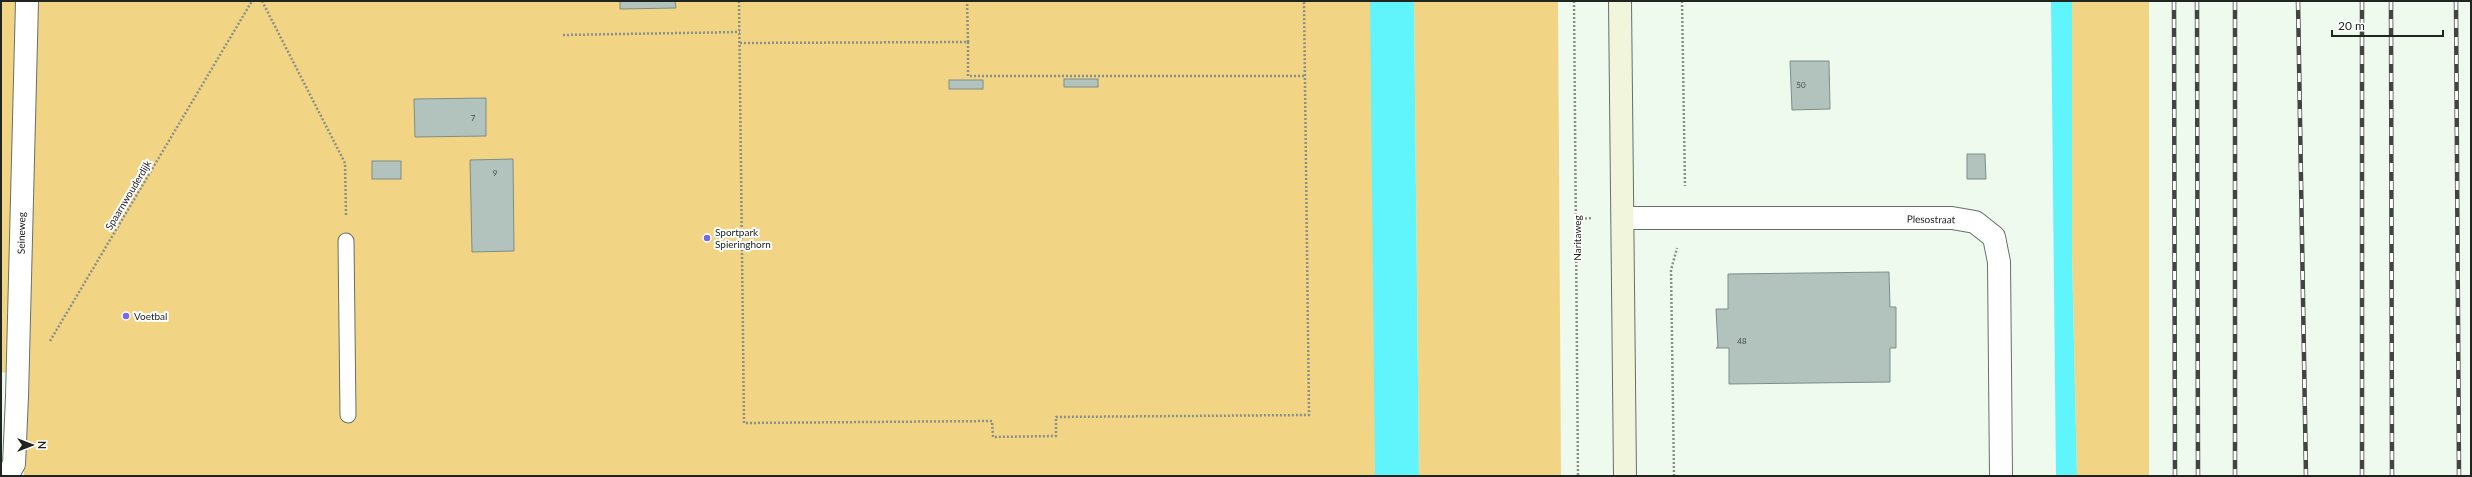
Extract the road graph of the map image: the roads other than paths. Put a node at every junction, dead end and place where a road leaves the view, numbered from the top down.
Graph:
1 (27, 1) edge
2 (1620, 1) edge
3 (1623, 218) junction
4 (346, 241) road end
5 (348, 415) dead end
6 (10, 470) edge
7 (1625, 476) edge
8 (2001, 476) edge

1 - 6 street, Seineweg
2 - 3 street
3 - 7 street
3 - 8 street, Plesostraat
4 - 5 lane

